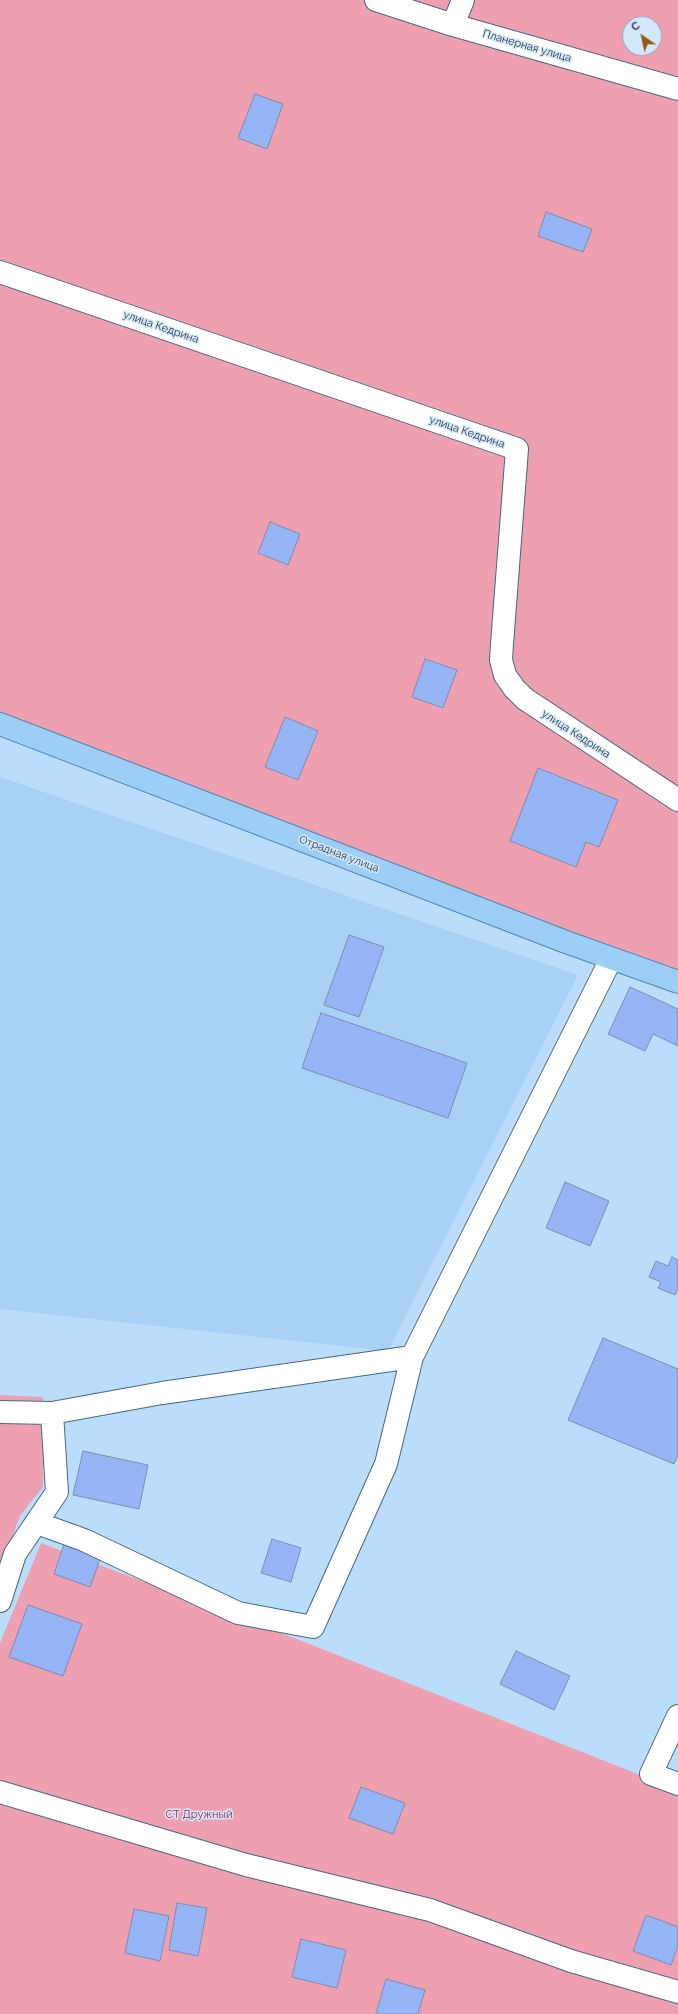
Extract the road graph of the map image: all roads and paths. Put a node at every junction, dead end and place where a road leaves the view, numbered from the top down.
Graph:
1 (376, 0) edge
2 (463, 0) edge
3 (453, 25) junction
4 (678, 88) edge
5 (0, 272) edge
6 (0, 724) edge
7 (678, 800) edge
8 (611, 959) junction
9 (678, 982) edge
10 (412, 1357) junction
11 (0, 1412) edge
12 (52, 1413) junction
13 (37, 1523) junction
14 (0, 1601) edge
15 (678, 1716) edge
16 (678, 1784) edge
17 (0, 1792) edge
18 (678, 1992) edge

1 - 3 street, Планерная улица
2 - 3 street
3 - 4 street, Планерная улица
5 - 7 street, улица Кедрина
6 - 8 main road, Отрадная улица
8 - 9 main road, Отрадная улица
8 - 10 street
10 - 12 street
10 - 13 street
11 - 12 street
12 - 13 street
13 - 14 street
15 - 16 street
17 - 18 street

